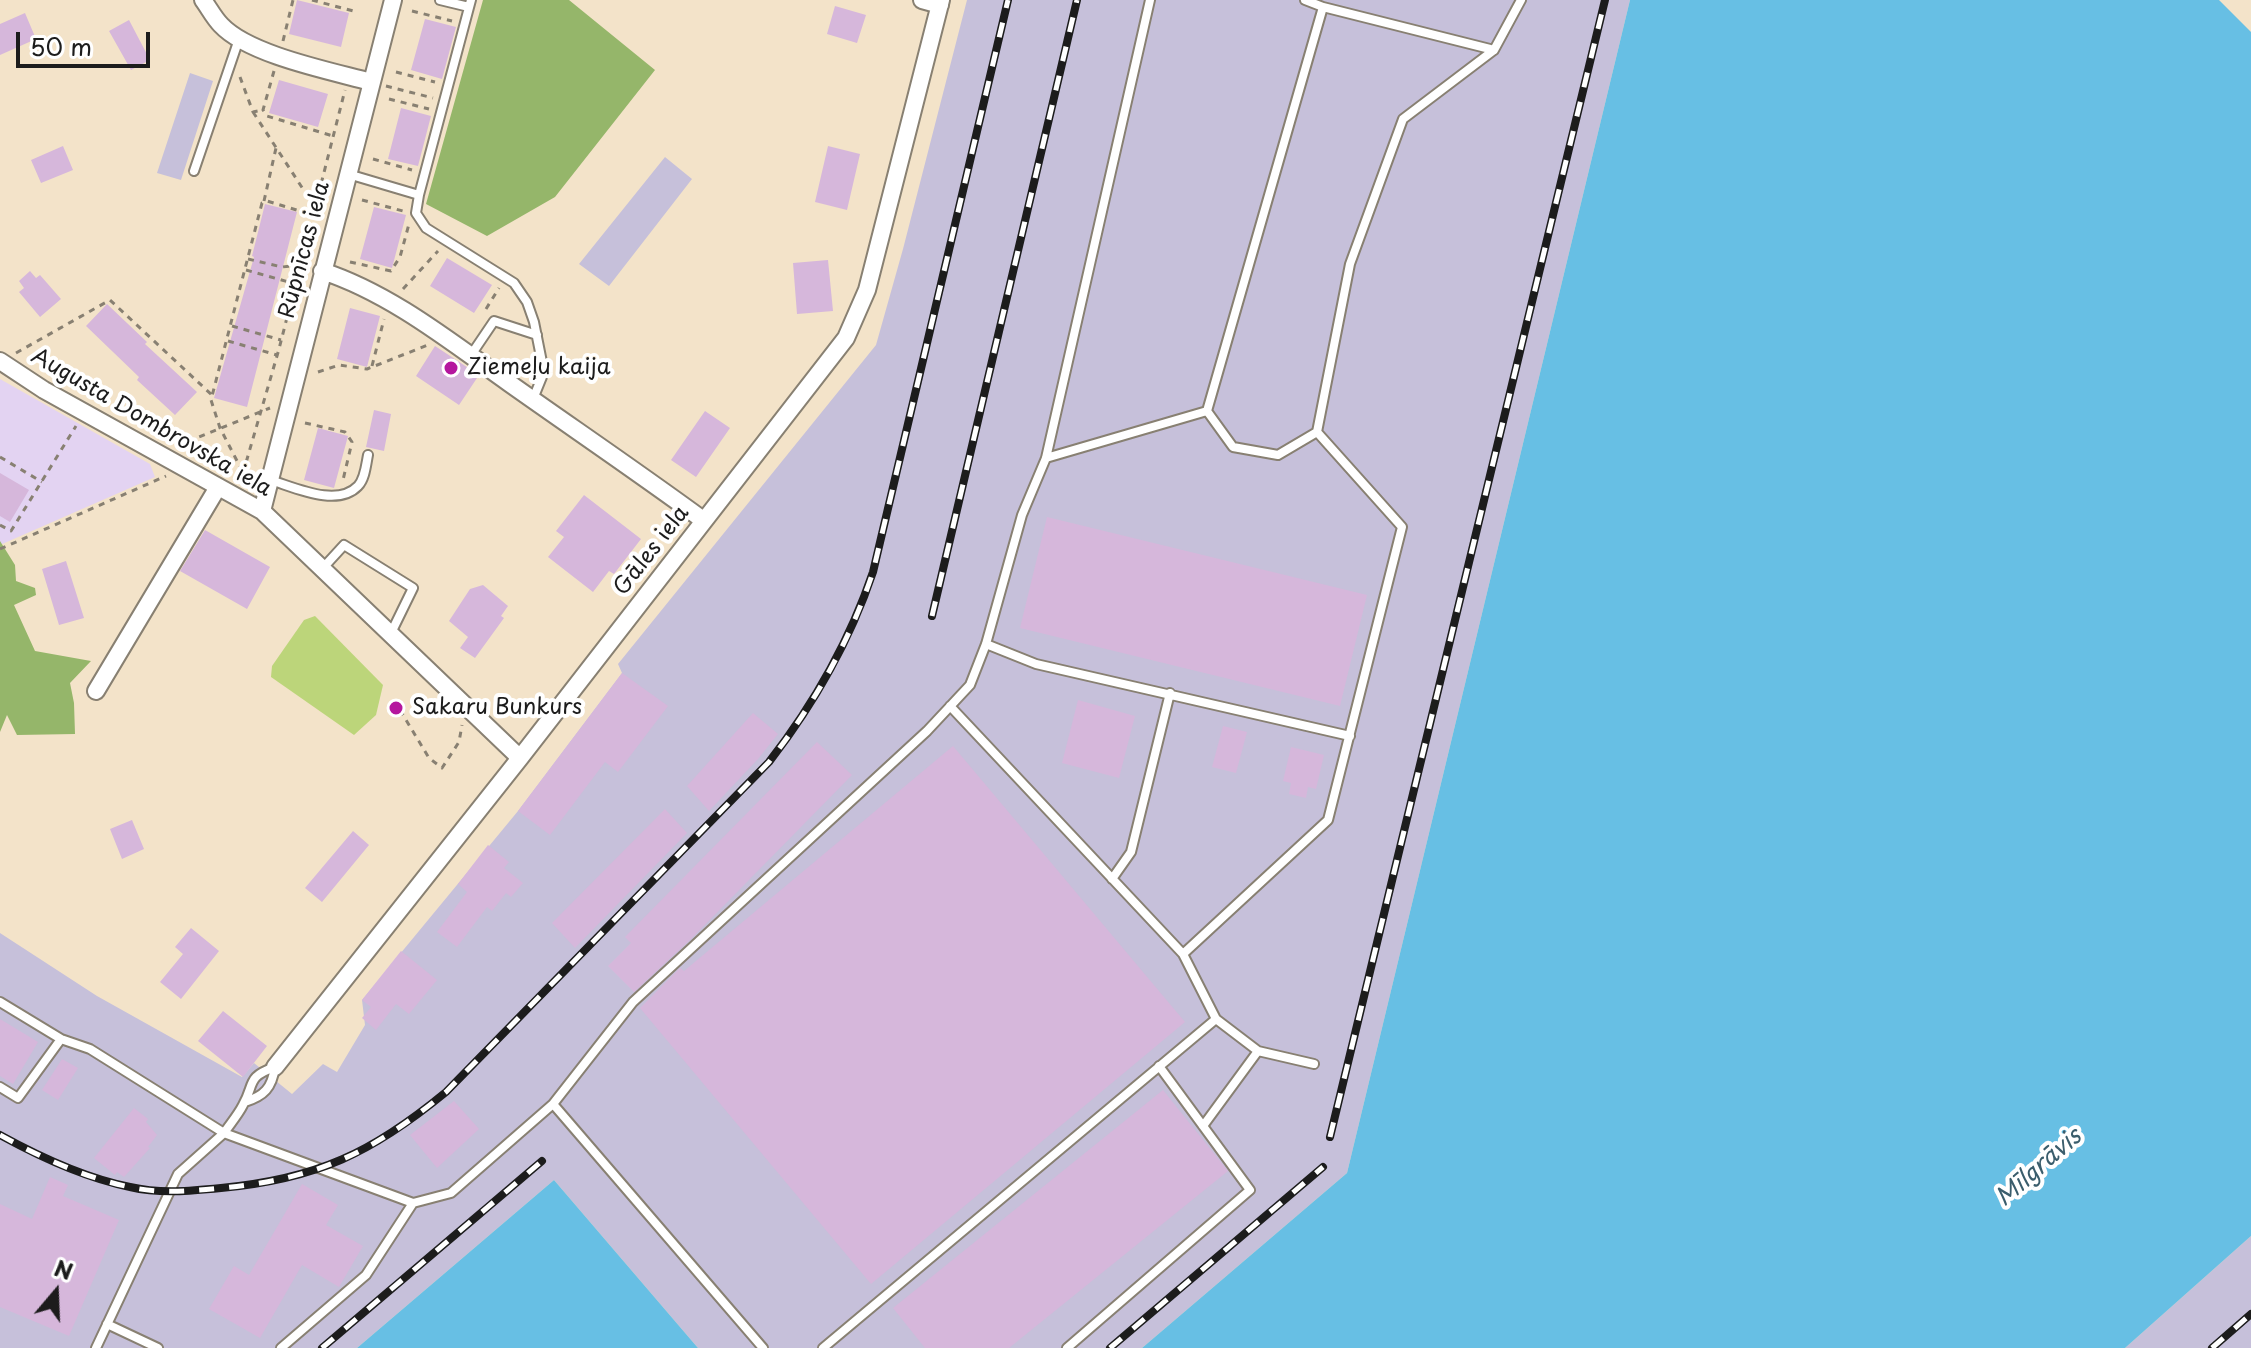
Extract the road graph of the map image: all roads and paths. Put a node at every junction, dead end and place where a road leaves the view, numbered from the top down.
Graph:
1 (203, 0) edge
2 (293, 0) edge
3 (312, 0) edge
4 (393, 0) edge
5 (440, 0) edge
6 (922, 0) edge
7 (1150, 0) edge
8 (1305, 0) edge
9 (1521, 0) edge
10 (940, 2) edge
11 (470, 4) edge
12 (1323, 7) junction
13 (412, 11) dead end
14 (357, 12) dead end
15 (459, 27) dead end
16 (239, 38) junction
17 (1494, 50) junction
18 (279, 55) junction
19 (232, 59) junction
20 (396, 72) dead end
21 (348, 76) junction
22 (371, 82) junction
23 (439, 83) dead end
24 (389, 99) dead end
25 (444, 101) junction
26 (263, 110) junction
27 (253, 112) junction
28 (435, 113) dead end
29 (333, 136) junction
30 (276, 148) junction
31 (373, 159) dead end
32 (194, 171) dead end
33 (416, 172) dead end
34 (347, 174) junction
35 (419, 195) junction
36 (362, 200) dead end
37 (264, 201) junction
38 (315, 208) junction
39 (406, 212) dead end
40 (313, 215) junction
41 (409, 221) dead end
42 (449, 257) dead end
43 (248, 259) junction
44 (347, 261) dead end
45 (300, 265) junction
46 (246, 270) junction
47 (322, 271) junction
48 (296, 284) junction
49 (500, 288) dead end
50 (390, 303) junction
51 (484, 312) dead end
52 (232, 326) junction
53 (537, 335) junction
54 (441, 336) junction
55 (281, 340) junction
56 (228, 341) junction
57 (277, 355) junction
58 (471, 356) junction
59 (6, 358) edge
60 (372, 366) junction
61 (318, 372) dead end
62 (213, 396) junction
63 (532, 399) junction
64 (289, 401) junction
65 (1207, 411) junction
66 (85, 412) junction
67 (262, 412) junction
68 (305, 423) dead end
69 (220, 428) junction
70 (1317, 432) junction
71 (188, 441) dead end
72 (368, 455) dead end
73 (0, 457) edge
74 (1046, 458) junction
75 (184, 468) junction
76 (243, 473) junction
77 (269, 480) junction
78 (42, 482) junction
79 (343, 482) dead end
80 (218, 487) junction
81 (262, 511) junction
82 (703, 520) junction
83 (0, 525) edge
84 (0, 549) edge
85 (322, 569) junction
86 (391, 633) junction
87 (986, 644) junction
88 (96, 691) dead end
89 (1170, 693) junction
90 (950, 706) junction
91 (400, 710) dead end
92 (462, 722) dead end
93 (1350, 736) junction
94 (520, 758) junction
95 (1112, 879) junction
96 (1183, 954) junction
97 (0, 1002) edge
98 (1216, 1019) junction
99 (61, 1039) junction
100 (1258, 1051) junction
101 (1314, 1064) dead end
102 (1159, 1066) junction
103 (275, 1067) junction
104 (0, 1087) edge
105 (245, 1102) junction
106 (553, 1104) junction
107 (1203, 1126) junction
108 (224, 1133) junction
109 (413, 1203) junction
110 (107, 1324) junction
111 (96, 1348) edge
112 (158, 1348) edge
113 (281, 1348) edge
114 (763, 1348) edge
115 (823, 1348) edge
116 (1067, 1348) edge

1 - 16 street
2 - 18 path
3 - 14 path
4 - 22 street, Rūpnīcas iela
5 - 11 lane
6 - 10 street
7 - 74 lane
8 - 12 lane
9 - 17 lane
10 - 82 street, Gāles iela
11 - 25 lane
12 - 17 lane
12 - 65 lane
13 - 15 path
16 - 18 street
16 - 19 lane
17 - 70 lane
18 - 21 street
18 - 26 path
19 - 27 path
19 - 32 lane
20 - 23 path
21 - 22 street
21 - 29 path
22 - 25 path
22 - 34 street, Rūpnīcas iela
24 - 28 path
25 - 35 lane
26 - 27 path
26 - 29 path
27 - 30 path
29 - 38 path
30 - 37 path
30 - 38 path
31 - 33 path
34 - 35 lane
34 - 47 street, Rūpnīcas iela
35 - 53 lane
36 - 39 path
37 - 40 path
37 - 43 path
38 - 40 path
40 - 45 path
41 - 44 path
42 - 50 path
43 - 45 path
43 - 46 path
45 - 48 path
46 - 48 path
46 - 52 path
47 - 50 street
47 - 64 street, Rūpnīcas iela
48 - 55 path
49 - 51 path
50 - 54 street
50 - 60 path
52 - 55 path
52 - 56 path
53 - 58 lane
53 - 63 lane
54 - 58 street
54 - 60 path
55 - 57 path
56 - 57 path
56 - 62 path
57 - 67 path
58 - 63 street
59 - 62 path
59 - 66 street, Augusta Dombrovska iela
60 - 61 path
62 - 69 path
63 - 82 street
64 - 67 path
64 - 77 street, Rūpnīcas iela
65 - 70 lane
65 - 74 lane
66 - 75 street, Augusta Dombrovska iela
66 - 78 path
67 - 69 path
67 - 76 path
68 - 79 path
69 - 71 path
69 - 76 path
70 - 93 lane
72 - 77 lane
73 - 78 path
74 - 87 lane
75 - 80 street, Augusta Dombrovska iela
75 - 84 path
76 - 81 path
77 - 81 street, Rūpnīcas iela
78 - 83 path
80 - 81 street, Augusta Dombrovska iela
80 - 88 street
81 - 85 street, Augusta Dombrovska iela
82 - 94 street, Gāles iela
85 - 86 street, Augusta Dombrovska iela
85 - 86 lane
86 - 94 street, Augusta Dombrovska iela
87 - 89 lane
87 - 90 lane
89 - 93 lane
89 - 95 lane
90 - 95 lane
90 - 106 lane
91 - 92 path
93 - 96 lane
94 - 103 street, Gāles iela
95 - 96 lane
96 - 98 lane
97 - 99 lane
98 - 100 lane
98 - 102 lane
99 - 104 lane
99 - 108 lane
100 - 101 lane
100 - 107 lane
102 - 107 lane
102 - 115 lane
103 - 105 lane
103 - 105 lane
105 - 108 lane
106 - 109 lane
106 - 114 lane
107 - 116 lane
108 - 109 lane
108 - 110 lane
109 - 113 lane
110 - 111 lane
110 - 112 lane

